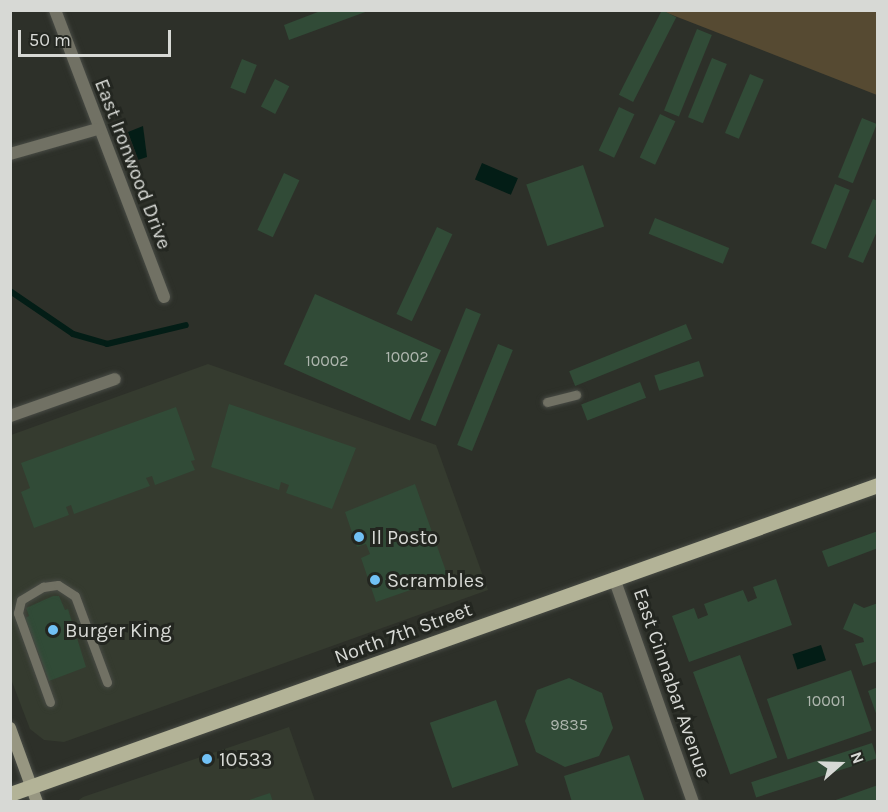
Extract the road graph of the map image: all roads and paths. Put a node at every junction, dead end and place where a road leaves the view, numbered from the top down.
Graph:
1 (55, 10) edge
2 (98, 129) junction
3 (10, 154) edge
4 (164, 297) dead end
5 (115, 379) dead end
6 (576, 395) dead end
7 (547, 402) dead end
8 (10, 416) edge
9 (878, 485) edge
10 (614, 578) junction
11 (107, 681) dead end
12 (50, 702) dead end
13 (10, 728) edge
14 (32, 786) junction
15 (10, 794) edge
16 (37, 801) edge
17 (693, 801) edge

1 - 2 street, East Ironwood Drive
2 - 3 street
2 - 4 street, East Ironwood Drive
5 - 8 street
6 - 7 lane
9 - 10 main road, North 7th Street
10 - 14 main road, North 7th Street
10 - 17 street, East Cinnabar Avenue
11 - 12 lane
13 - 14 street
14 - 15 main road, North 7th Street
14 - 16 street

